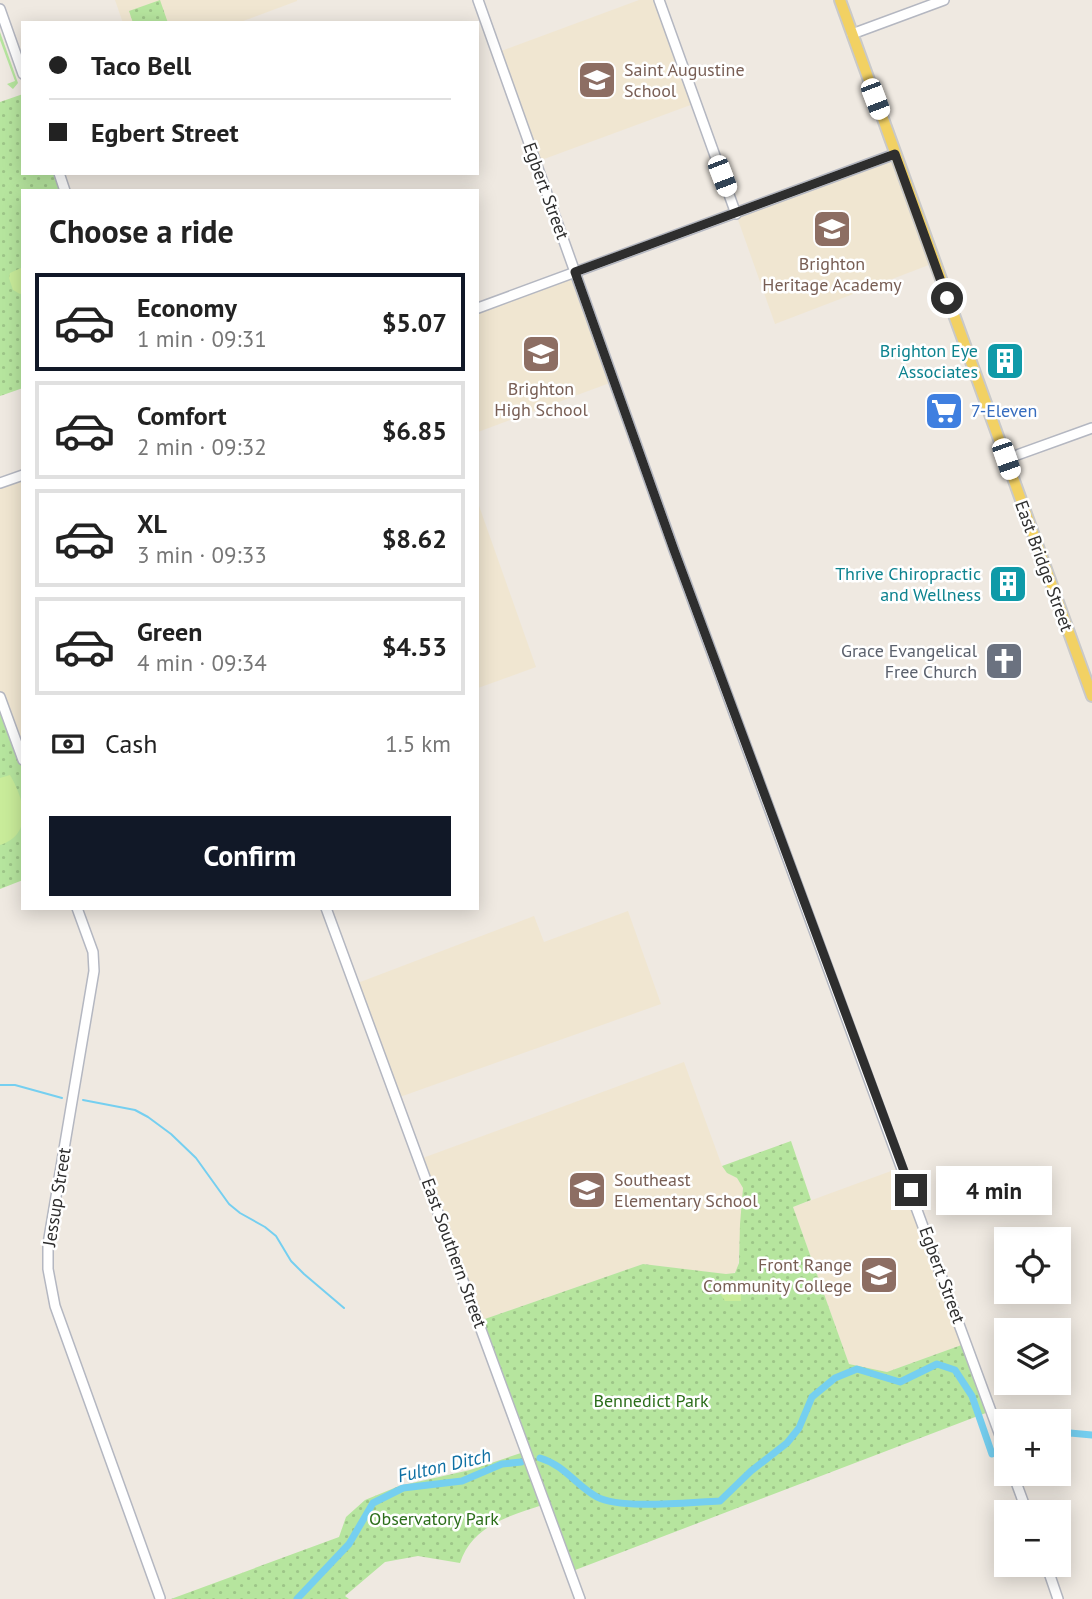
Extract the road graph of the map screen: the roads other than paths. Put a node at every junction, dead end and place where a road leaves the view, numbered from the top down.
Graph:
1 (478, 0) edge
2 (659, 0) edge
3 (840, 0) edge
4 (944, 0) edge
5 (0, 9) edge
6 (852, 34) junction
7 (21, 68) edge
8 (895, 154) junction
9 (736, 214) junction
10 (575, 272) junction
11 (479, 308) edge
12 (1092, 428) edge
13 (1006, 459) junction
14 (21, 476) edge
15 (0, 483) edge
16 (1092, 696) edge
17 (0, 697) edge
18 (21, 755) edge
19 (77, 910) edge
20 (327, 910) edge
21 (994, 1419) edge
22 (1051, 1577) edge
23 (160, 1598) edge
24 (580, 1599) edge
25 (1059, 1599) edge

1 - 10 street, Egbert Street
2 - 9 street
3 - 6 main road, East Bridge Street
4 - 6 street
5 - 7 street
6 - 8 main road, East Bridge Street
8 - 9 street
8 - 13 main road, East Bridge Street
9 - 10 street
10 - 11 street
10 - 21 street, Egbert Street
12 - 13 street
13 - 16 main road, East Bridge Street
14 - 15 street
17 - 18 street
19 - 23 street, Jessup Street
20 - 24 street, East Southern Street
22 - 25 street

